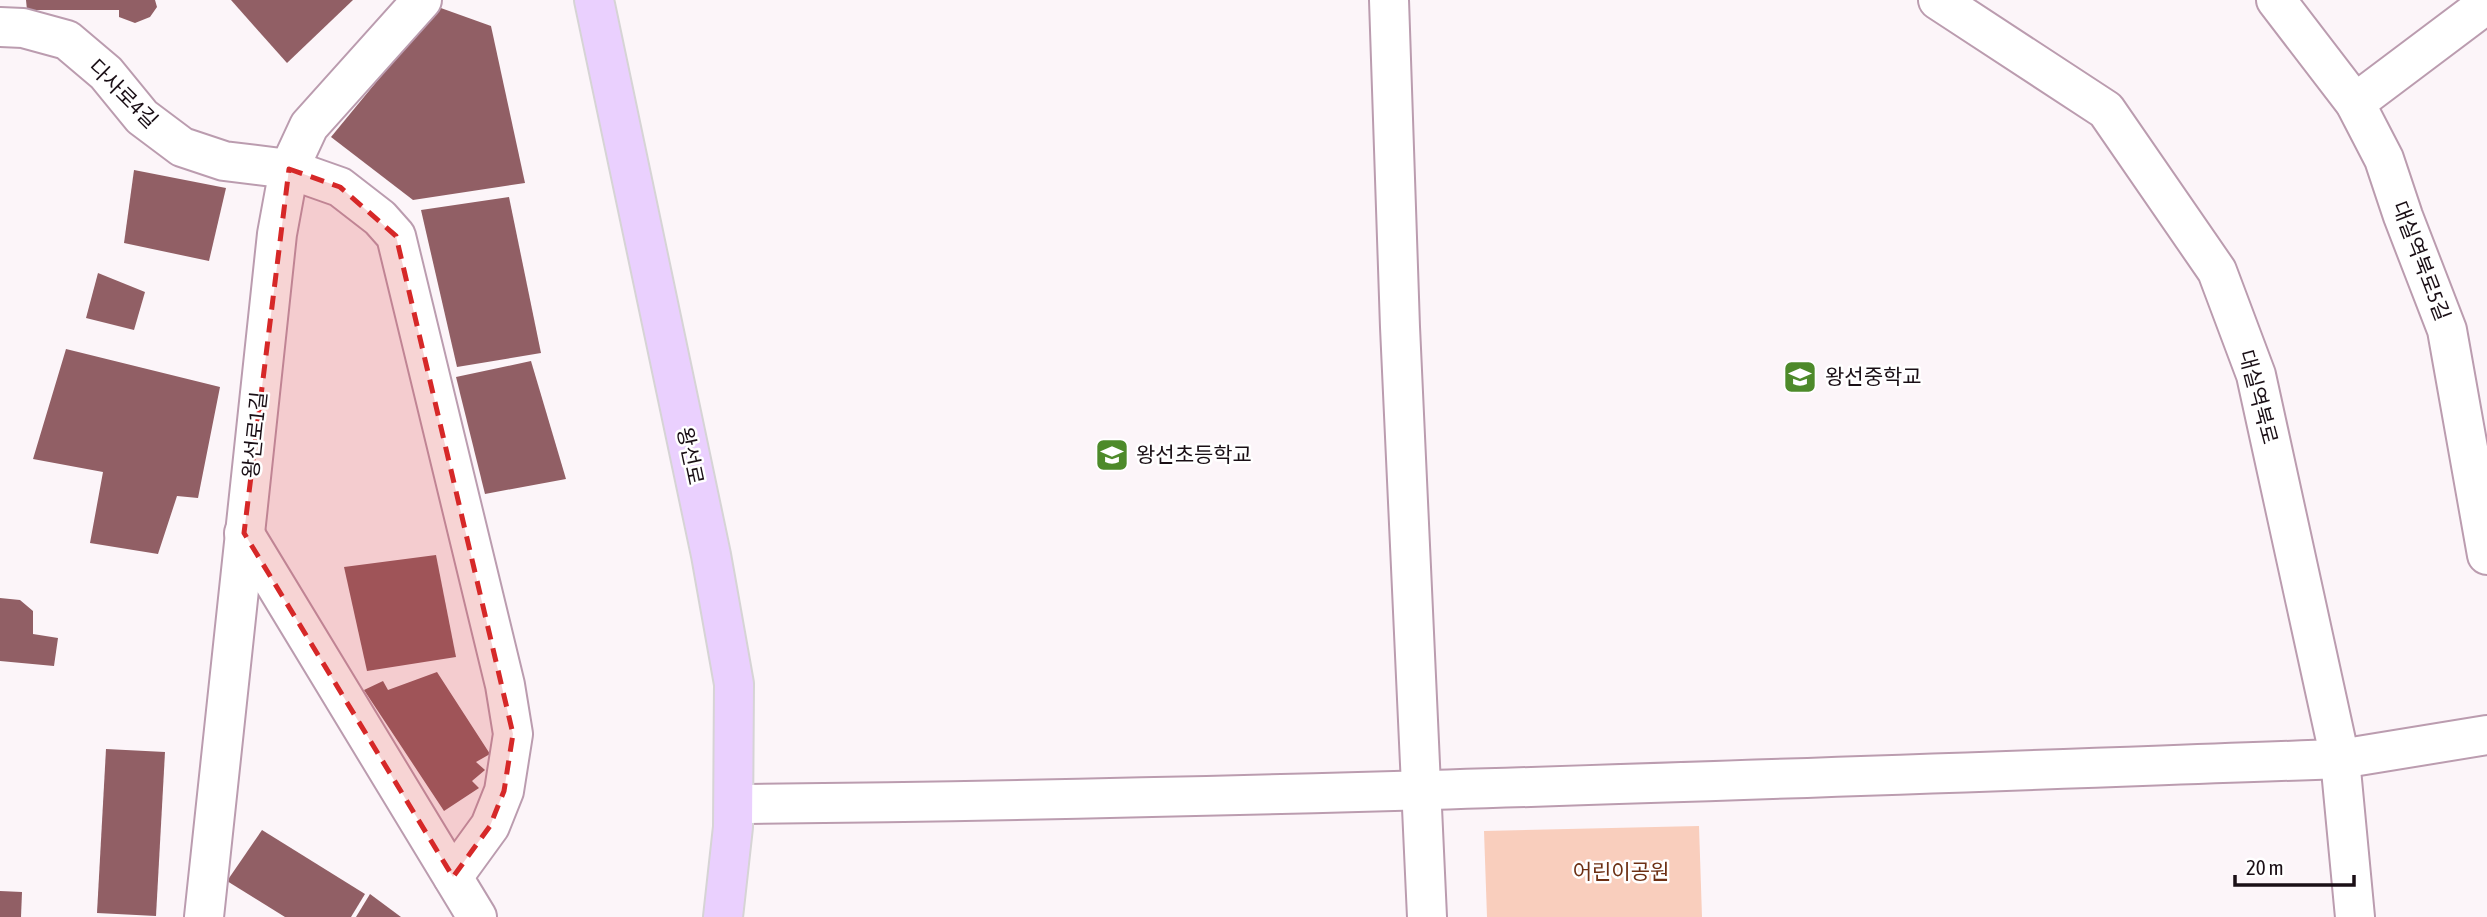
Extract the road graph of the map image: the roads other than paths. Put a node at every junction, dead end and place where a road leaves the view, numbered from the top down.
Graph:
1 (422, 0) edge
2 (594, 0) edge
3 (1389, 0) edge
4 (1938, 0) edge
5 (2276, 0) edge
6 (2485, 8) edge
7 (0, 27) edge
8 (2355, 103) junction
9 (289, 169) junction
10 (2478, 456) edge
11 (244, 533) junction
12 (2487, 555) edge
13 (2487, 736) edge
14 (2340, 759) junction
15 (1420, 792) junction
16 (734, 804) junction
17 (453, 877) junction
18 (204, 917) edge
19 (477, 917) edge
20 (723, 917) edge
21 (1427, 917) edge
22 (2355, 917) edge

1 - 9 street, 왕선로1길
2 - 16 main road, 왕선로
3 - 15 street
4 - 14 street, 대실역북로
5 - 8 street, 대실역북로5길
6 - 8 street
7 - 9 street, 다사로4길
8 - 10 street, 대실역북로5길
9 - 11 street, 왕선로1길
9 - 17 street, 다사로4길
10 - 12 street, 대실역북로5길
11 - 17 street
11 - 18 street, 왕선로1길
13 - 14 street
14 - 15 street
14 - 22 street, 대실역북로
15 - 16 street
15 - 21 street
16 - 20 main road, 왕선로
17 - 19 street

